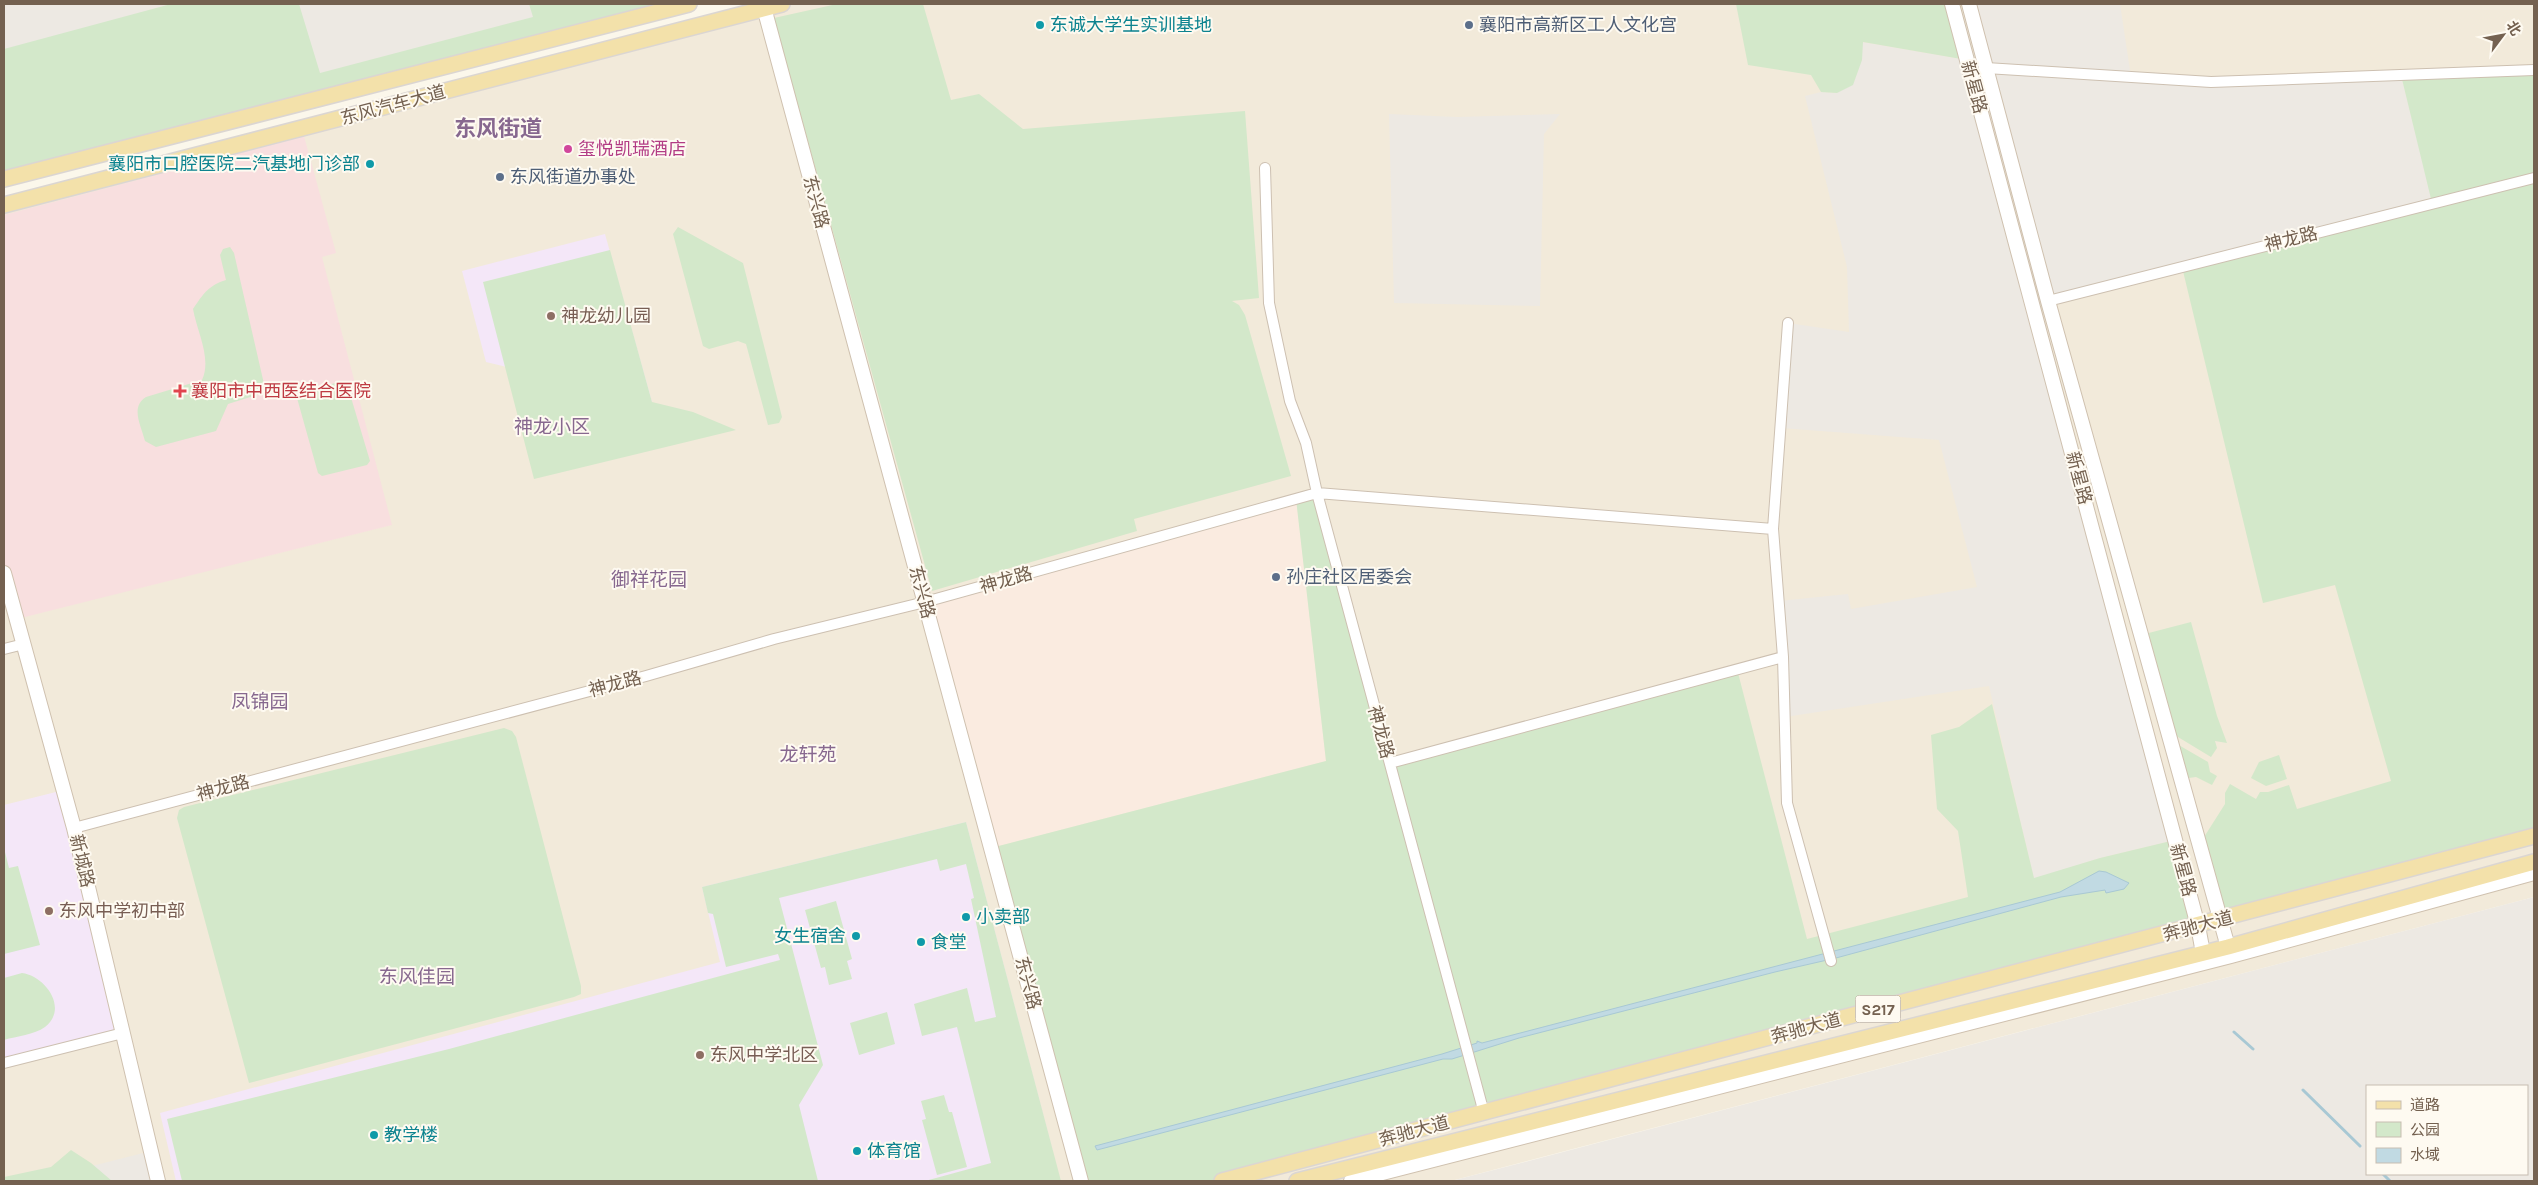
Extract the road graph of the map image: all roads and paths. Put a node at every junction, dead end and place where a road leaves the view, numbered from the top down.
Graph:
1 (689, 4) edge
2 (782, 4) edge
3 (1952, 4) edge
4 (1969, 4) edge
5 (763, 6) edge
6 (1986, 68) junction
7 (2534, 70) edge
8 (1265, 168) dead end
9 (2534, 178) edge
10 (4, 179) edge
11 (4, 205) edge
12 (2048, 300) junction
13 (1788, 323) dead end
14 (1317, 493) junction
15 (1773, 529) junction
16 (4, 573) edge
17 (925, 602) junction
18 (24, 644) junction
19 (4, 648) edge
20 (1783, 657) junction
21 (1390, 764) junction
22 (74, 828) junction
23 (2534, 836) edge
24 (2534, 862) edge
25 (2534, 873) edge
26 (2220, 920) junction
27 (2198, 926) junction
28 (2228, 947) junction
29 (2195, 959) junction
30 (1831, 962) dead end
31 (123, 1033) junction
32 (4, 1063) edge
33 (1484, 1113) junction
34 (158, 1181) edge
35 (1081, 1181) edge
36 (1222, 1181) edge
37 (1298, 1181) edge
38 (1351, 1181) edge

1 - 10 main road, 东风汽车大道
2 - 5 main road, 东风汽车大道
3 - 27 street, 新星路
4 - 6 street, 新星路
5 - 11 main road, 东风汽车大道
5 - 17 street, 东兴路
6 - 7 street
6 - 12 street, 新星路
8 - 14 street
9 - 12 street, 神龙路
12 - 26 street, 新星路
13 - 15 street
14 - 15 street
14 - 17 street, 神龙路
14 - 21 street, 神龙路
15 - 20 street
16 - 18 street, 新城路
17 - 22 street, 神龙路
17 - 35 street, 东兴路
18 - 19 street
18 - 22 street, 新城路
20 - 21 street
20 - 30 street
21 - 33 street, 神龙路
22 - 31 street, 新城路
23 - 26 main road, 奔驰大道 / S217
24 - 28 main road, 奔驰大道 / S217
25 - 29 street
26 - 27 main road, 奔驰大道 / S217
26 - 28 street, 新星路
27 - 29 street, 新星路
27 - 33 main road, 奔驰大道 / S217
28 - 29 main road, 奔驰大道 / S217
29 - 37 main road, 奔驰大道 / S217
29 - 38 street
31 - 32 street
31 - 34 street, 新城路
33 - 36 main road, 奔驰大道 / S217

